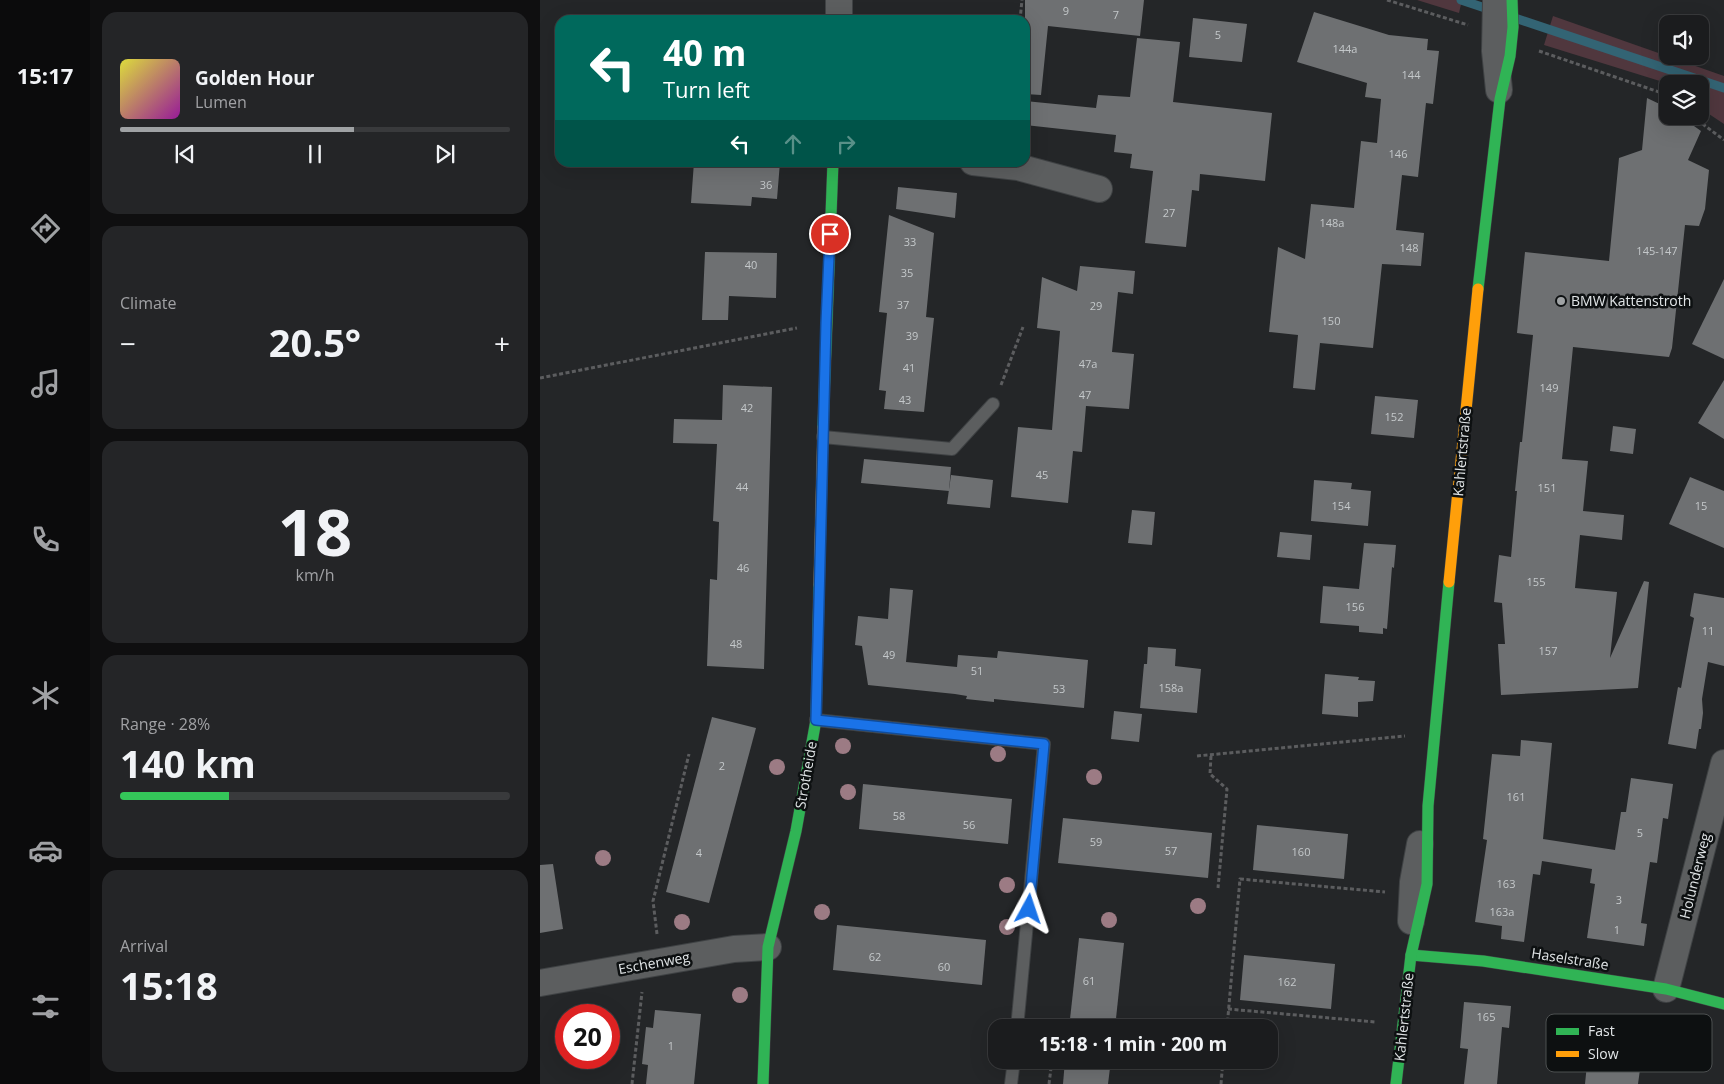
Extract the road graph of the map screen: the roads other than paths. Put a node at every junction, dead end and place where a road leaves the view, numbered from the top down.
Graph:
1 (839, 0) edge
2 (1504, 10) edge
3 (839, 15) edge
4 (1500, 99) joint
5 (833, 167) edge
6 (1018, 167) edge
7 (1099, 190) dead end
8 (994, 404) road end
9 (823, 437) junction
10 (816, 720) junction
11 (1724, 763) edge
12 (1428, 806) joint
13 (768, 947) junction
14 (1411, 952) junction
15 (540, 983) edge
16 (1666, 989) junction
17 (1724, 1004) edge
18 (1018, 1019) edge
19 (1013, 1069) edge
20 (764, 1084) edge
21 (1011, 1084) edge
22 (1396, 1084) edge

1 - 3 street
2 - 4 street, Kahlertstraße
4 - 12 street, Kahlertstraße
5 - 9 street, Strotheide
6 - 7 street
8 - 9 lane
9 - 10 street, Strotheide
10 - 13 street, Strotheide
10 - 18 lane
11 - 16 street, Holunderweg
12 - 14 street, Kahlertstraße
13 - 15 street, Eschenweg
13 - 20 street, Strotheide
14 - 16 street, Haselstraße
14 - 22 street, Kahlertstraße
16 - 17 street, Haselstraße
19 - 21 lane

